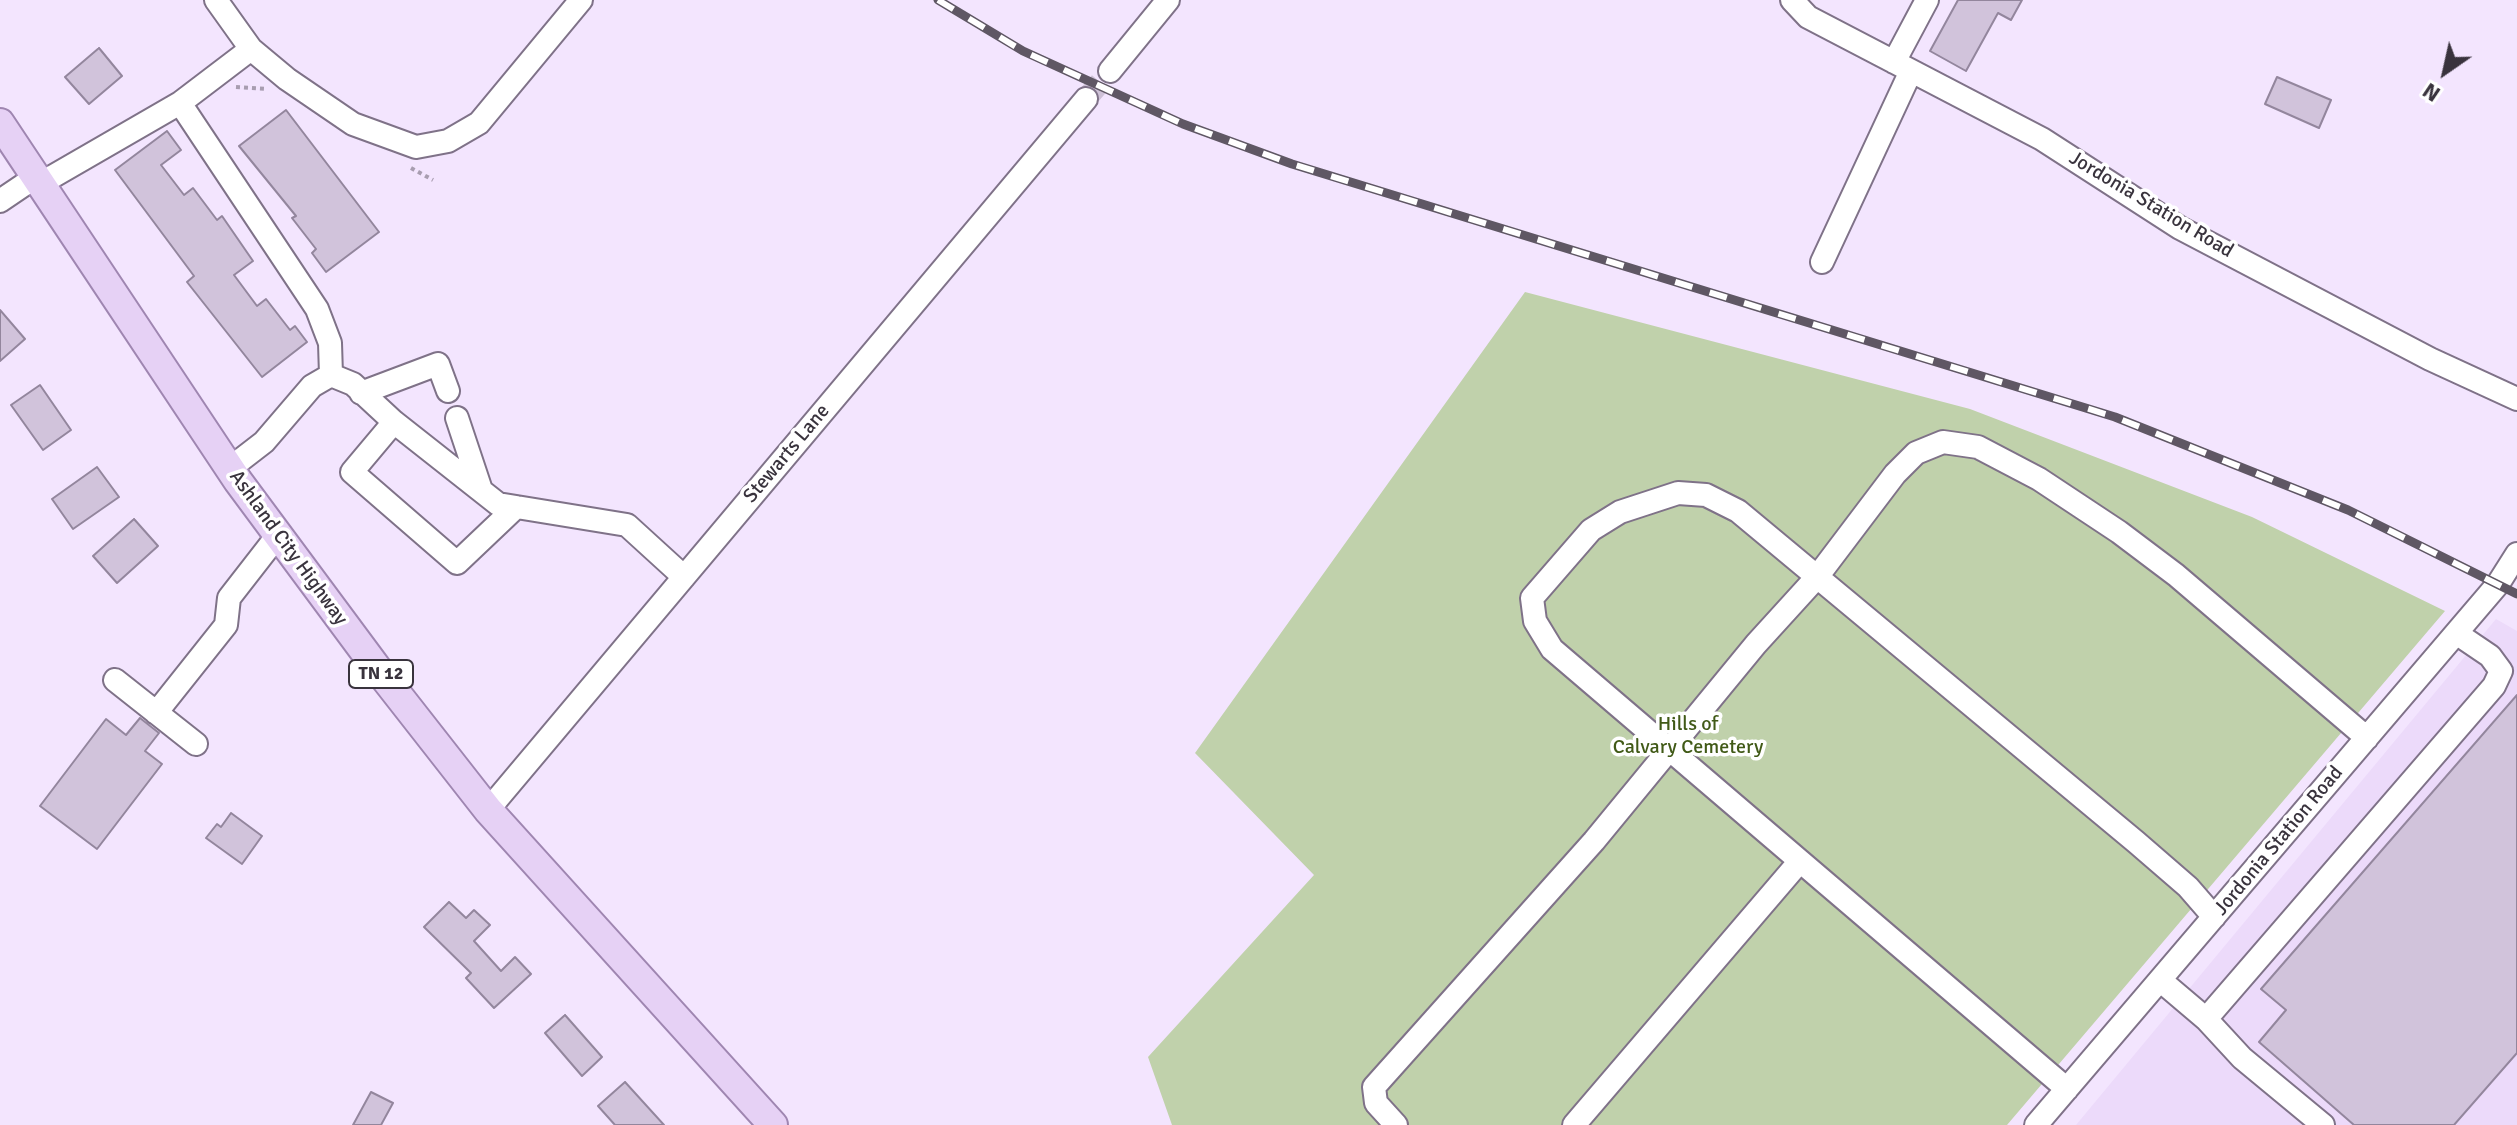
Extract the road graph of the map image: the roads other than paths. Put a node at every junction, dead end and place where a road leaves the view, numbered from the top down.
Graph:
1 (216, 0) edge
2 (581, 0) edge
3 (1168, 0) edge
4 (1792, 0) edge
5 (1927, 0) edge
6 (251, 49) junction
7 (1902, 66) junction
8 (1110, 71) tunnel mouth
9 (1086, 99) tunnel mouth
10 (180, 103) junction
11 (0, 123) edge
12 (36, 182) junction
13 (0, 201) edge
14 (1822, 262) dead end
15 (331, 375) junction
16 (448, 391) dead end
17 (361, 393) junction
18 (2517, 399) edge
19 (457, 418) dead end
20 (394, 422) junction
21 (229, 469) junction
22 (482, 491) junction
23 (516, 507) junction
24 (278, 535) junction
25 (2517, 554) edge
26 (684, 577) junction
27 (1817, 577) junction
28 (2456, 633) junction
29 (115, 680) dead end
30 (156, 713) junction
31 (2367, 738) junction
32 (196, 744) dead end
33 (1670, 749) junction
34 (488, 810) junction
35 (1800, 861) junction
36 (2214, 917) junction
37 (2160, 980) junction
38 (2206, 1019) junction
39 (2067, 1089) junction
40 (773, 1125) edge
41 (1396, 1125) edge
42 (1574, 1125) edge
43 (2036, 1125) edge
44 (2323, 1125) edge

1 - 6 street
2 - 6 street
3 - 8 street
4 - 7 street, Jordonia Station Road
5 - 7 street
6 - 10 street
7 - 14 street
7 - 18 street, Jordonia Station Road
9 - 26 street, Stewarts Lane
10 - 12 street
10 - 15 street
11 - 12 main road, Ashland City Highway / TN 12
12 - 13 street
12 - 21 main road, Ashland City Highway / TN 12
15 - 17 street
15 - 21 street
16 - 17 street
17 - 20 street
19 - 22 street
20 - 22 street
20 - 23 street
21 - 24 main road, Ashland City Highway / TN 12
22 - 23 street
23 - 26 street
24 - 30 street
24 - 34 main road, Ashland City Highway / TN 12
25 - 28 street, Jordonia Station Road
26 - 34 street, Stewarts Lane
27 - 31 street
27 - 33 street
27 - 33 street
27 - 36 street
28 - 31 street, Jordonia Station Road
28 - 38 street
29 - 30 street
30 - 32 street
31 - 36 street, Jordonia Station Road
33 - 35 street
33 - 41 street
34 - 40 main road, Ashland City Highway / TN 12
35 - 39 street
35 - 42 street
36 - 37 street, Jordonia Station Road
37 - 38 street
37 - 39 street, Jordonia Station Road
38 - 44 street
39 - 43 street, Jordonia Station Road

